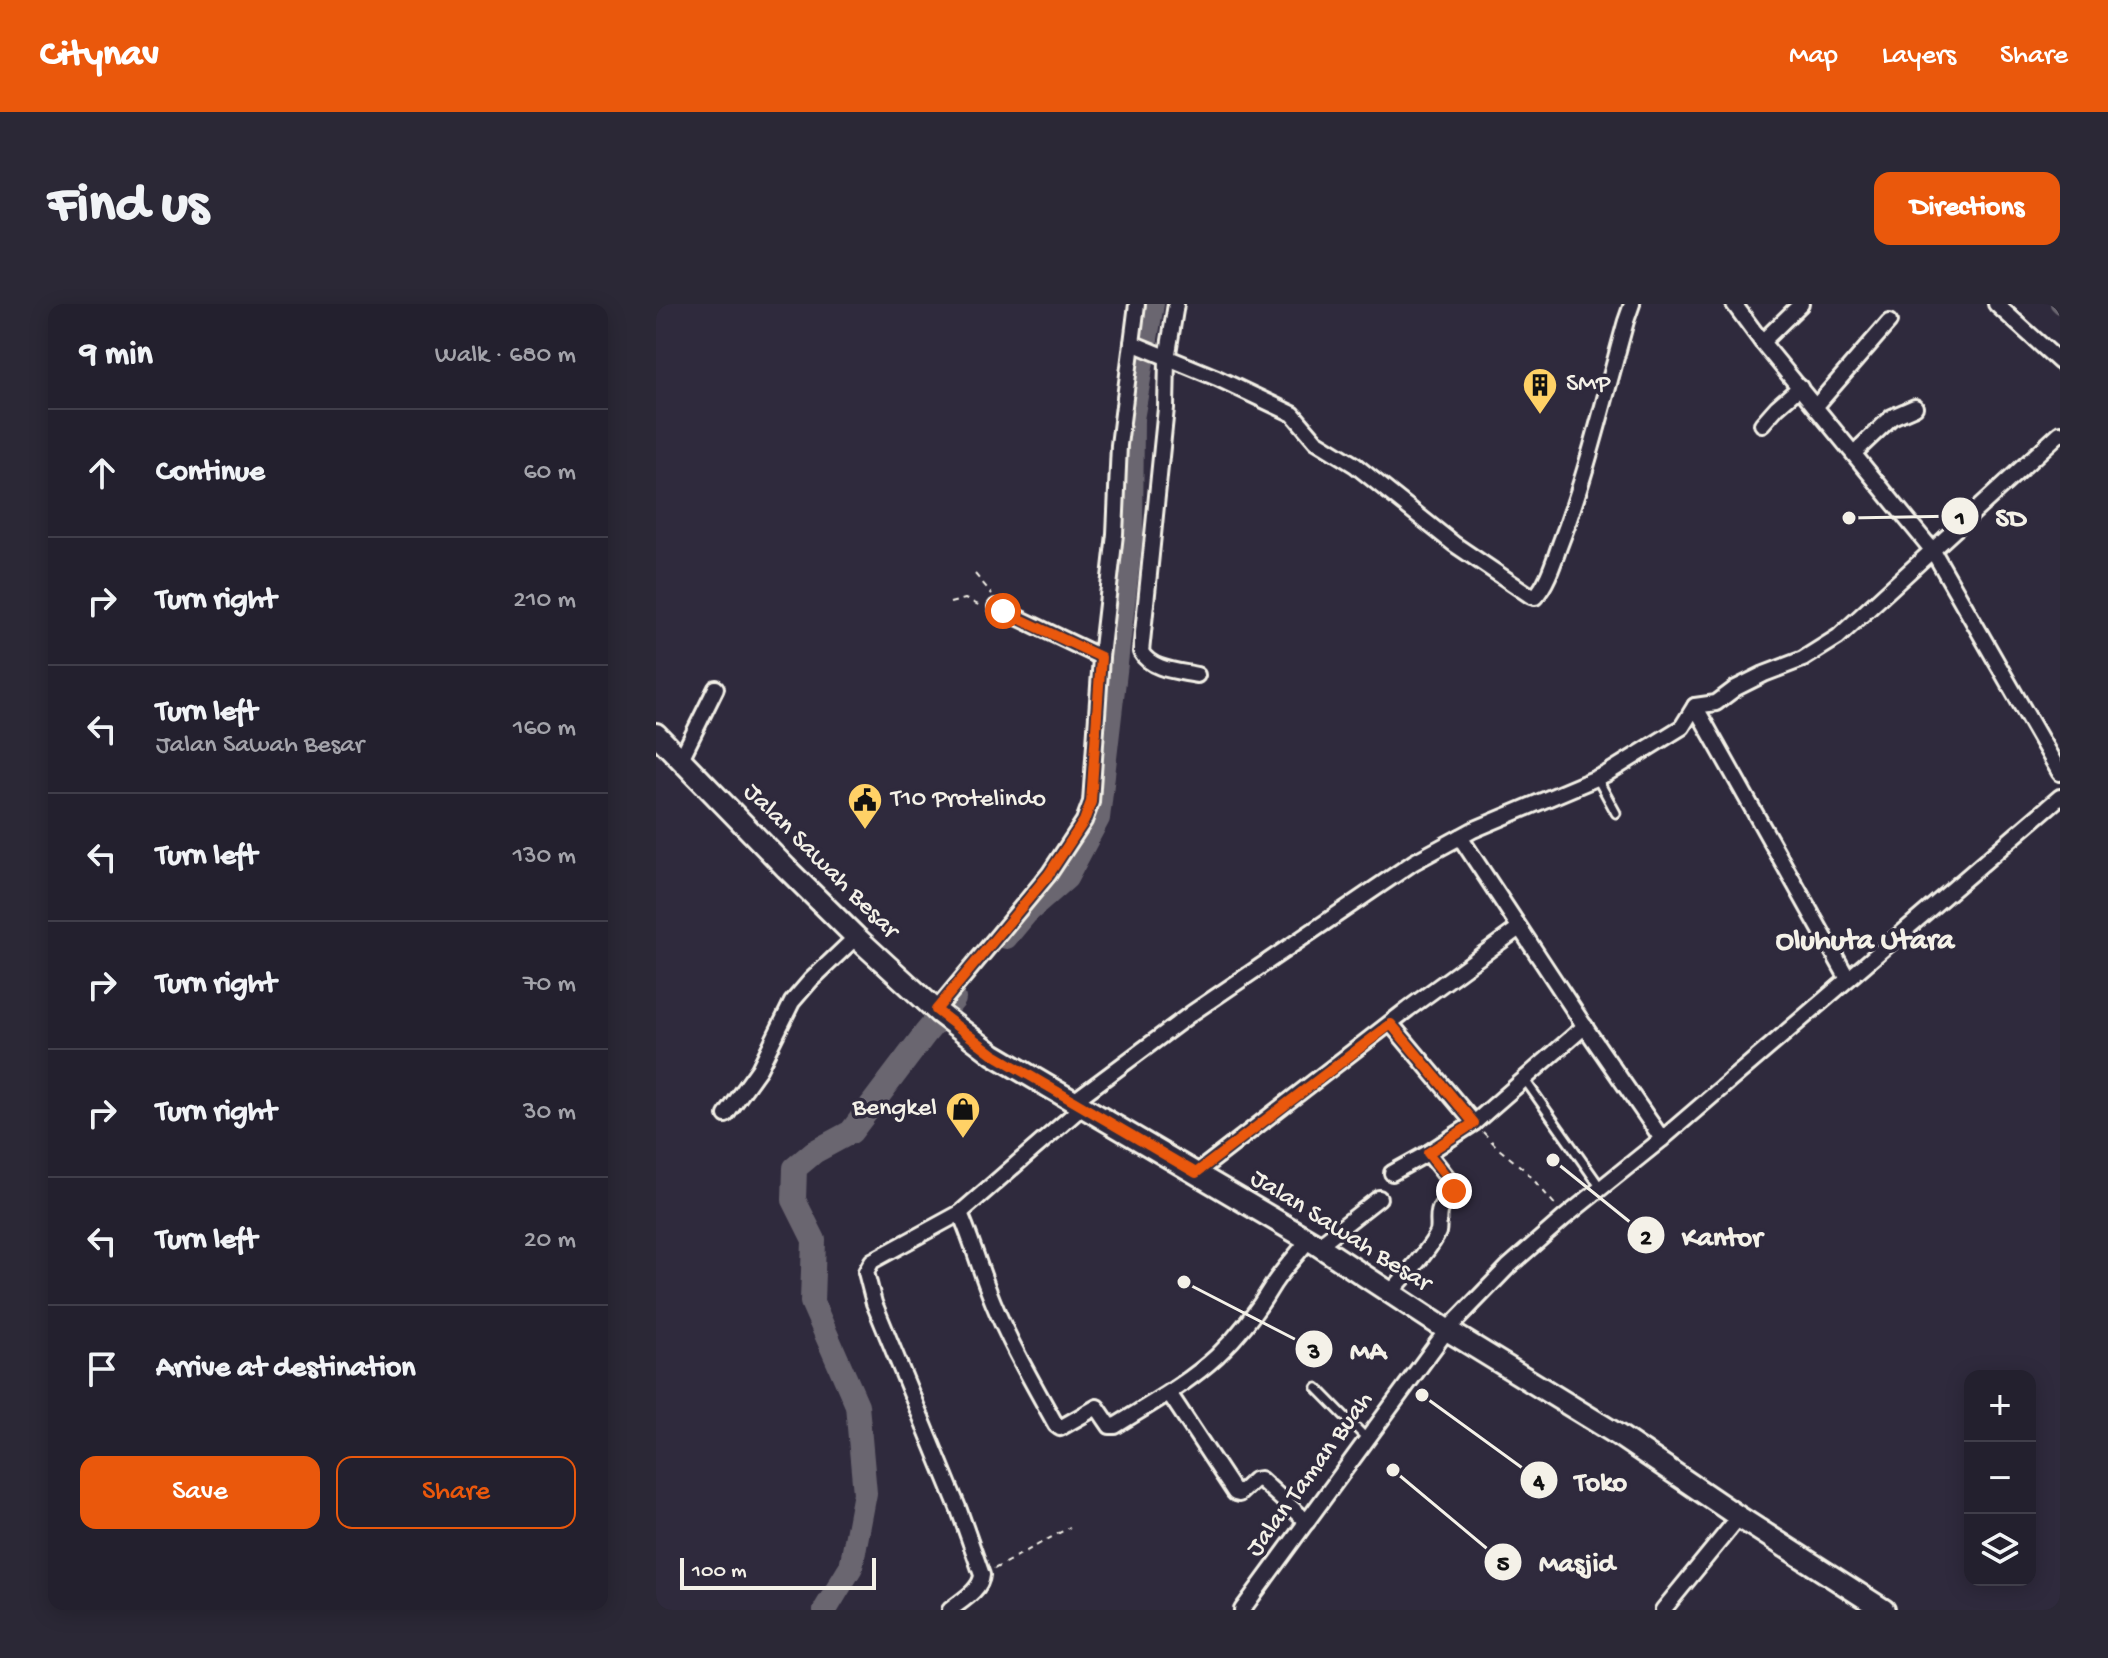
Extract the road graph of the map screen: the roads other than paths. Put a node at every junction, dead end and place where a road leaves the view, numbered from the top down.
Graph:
1 (1137, 304) edge
2 (1176, 304) edge
3 (1632, 304) edge
4 (1734, 304) edge
5 (1801, 304) edge
6 (1996, 304) edge
7 (1889, 322) dead end
8 (1762, 342) junction
9 (1136, 345) junction
10 (1162, 357) junction
11 (2060, 362) edge
12 (1800, 387) junction
13 (1816, 406) junction
14 (1915, 407) dead end
15 (1762, 424) dead end
16 (2060, 433) edge
17 (1854, 453) junction
18 (1933, 551) junction
19 (996, 607) road end
20 (1101, 657) junction
21 (1197, 675) dead end
22 (716, 688) dead end
23 (1695, 706) junction
24 (656, 734) edge
25 (681, 759) junction
26 (2060, 773) edge
27 (1597, 778) junction
28 (2060, 797) edge
29 (1616, 813) dead end
30 (1460, 837) junction
31 (1519, 928) junction
32 (856, 937) junction
33 (1848, 979) junction
34 (938, 1012) junction
35 (1391, 1024) junction
36 (1585, 1026) junction
37 (1525, 1080) junction
38 (1078, 1104) junction
39 (726, 1115) dead end
40 (1477, 1125) junction
41 (1662, 1139) junction
42 (1428, 1153) junction
43 (1196, 1173) junction
44 (1392, 1173) dead end
45 (1601, 1188) junction
46 (1379, 1198) dead end
47 (960, 1213) junction
48 (1314, 1242) junction
49 (1391, 1292) junction
50 (1447, 1330) junction
51 (1317, 1388) dead end
52 (1169, 1393) junction
53 (1367, 1439) junction
54 (1739, 1517) junction
55 (1307, 1522) junction
56 (950, 1610) edge
57 (1242, 1610) edge
58 (1663, 1610) edge
59 (1884, 1610) edge

1 - 9 street
2 - 10 street
3 - 10 street
4 - 8 street
5 - 8 street
6 - 11 street
7 - 13 street
8 - 12 street
9 - 10 street
9 - 20 street
10 - 21 street
12 - 13 street
12 - 15 street
13 - 17 street
14 - 17 street
16 - 18 street
17 - 18 street
18 - 23 street
18 - 26 street
19 - 20 street
20 - 34 street
22 - 25 street
23 - 27 street
23 - 33 street
24 - 25 main road, Jalan Sawah Besar
25 - 32 main road, Jalan Sawah Besar
27 - 29 lane
27 - 30 street
28 - 33 street, Jalan Taman Buah
30 - 31 street
30 - 38 street
31 - 35 street
31 - 36 street
32 - 34 main road, Jalan Sawah Besar
32 - 39 street
33 - 41 street, Jalan Taman Buah
34 - 38 main road, Jalan Sawah Besar
35 - 40 street
35 - 43 street
36 - 37 street
36 - 41 street
37 - 40 street
37 - 45 lane
38 - 43 main road, Jalan Sawah Besar
38 - 47 street
40 - 42 street
41 - 45 street, Jalan Taman Buah
42 - 44 street
42 - 49 street
43 - 48 main road, Jalan Sawah Besar
45 - 50 street, Jalan Taman Buah
46 - 48 street
47 - 52 street
47 - 56 street
48 - 49 main road, Jalan Sawah Besar
48 - 52 street
49 - 50 main road, Jalan Sawah Besar
50 - 53 street, Jalan Taman Buah
50 - 54 main road, Jalan Sawah Besar
51 - 53 lane
52 - 55 street
53 - 55 street, Jalan Taman Buah
54 - 58 street
54 - 59 main road, Jalan Sawah Besar
55 - 57 street, Jalan Taman Buah

